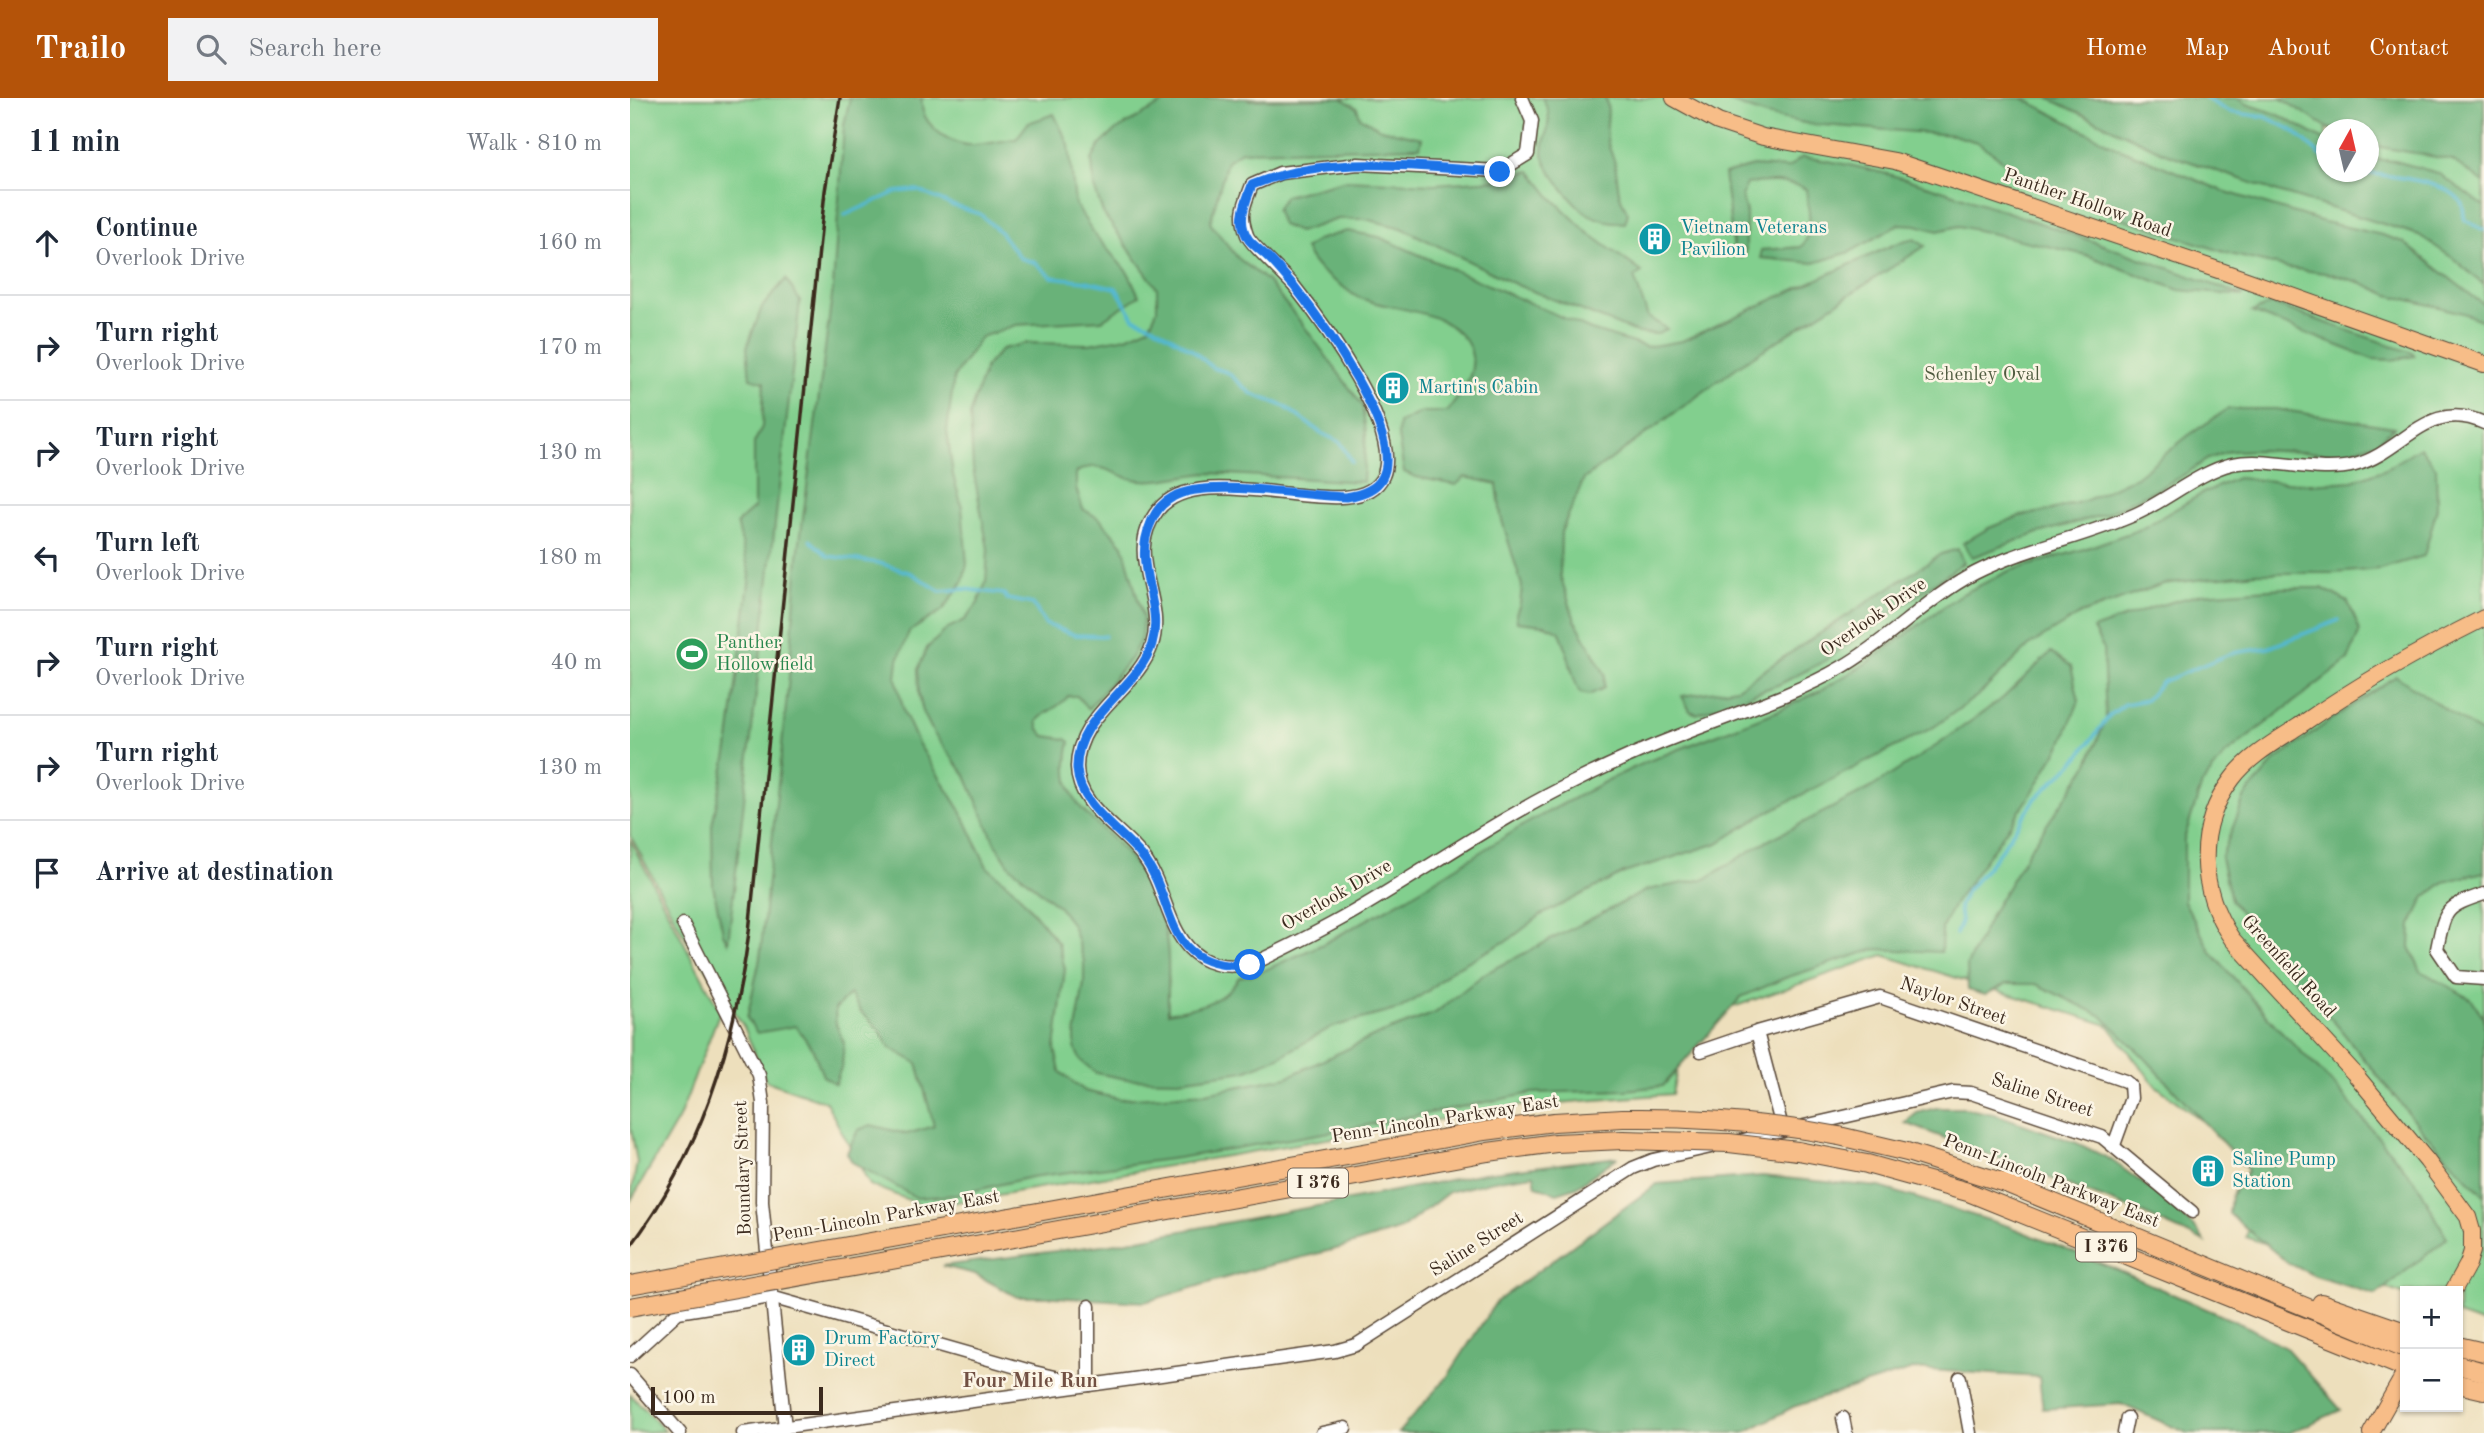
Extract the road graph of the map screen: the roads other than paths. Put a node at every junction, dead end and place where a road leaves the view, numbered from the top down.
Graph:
1 (1522, 98) edge
2 (1674, 98) edge
3 (2484, 364) edge
4 (2484, 424) edge
5 (2484, 618) edge
6 (2484, 894) edge
7 (683, 924) dead end
8 (2484, 979) edge
9 (1757, 1032) junction
10 (1701, 1051) dead end
11 (1783, 1131) junction
12 (2114, 1145) junction
13 (2192, 1212) dead end
14 (2166, 1248) junction
15 (630, 1285) edge
16 (2456, 1286) edge
17 (771, 1297) junction
18 (1089, 1306) dead end
19 (630, 1307) edge
20 (2400, 1330) edge
21 (2400, 1346) edge
22 (2463, 1347) edge
23 (2484, 1352) edge
24 (630, 1356) edge
25 (2400, 1365) edge
26 (2463, 1366) edge
27 (2484, 1372) edge
28 (630, 1376) edge
29 (1960, 1378) dead end
30 (2400, 1382) edge
31 (1090, 1385) junction
32 (2463, 1385) edge
33 (2484, 1390) edge
34 (1843, 1418) dead end
35 (2127, 1418) dead end
36 (785, 1427) junction
37 (1345, 1428) dead end
38 (817, 1429) edge
39 (680, 1433) edge
40 (743, 1433) edge
41 (1322, 1433) edge
42 (1846, 1433) edge
43 (1970, 1433) edge
44 (2124, 1433) edge
45 (2371, 1433) edge

1 - 4 street, Overlook Drive
2 - 3 main road, Panther Hollow Road
5 - 16 main road, Greenfield Road
6 - 8 street
7 - 17 street, Boundary Street
9 - 10 street, Naylor Street
9 - 11 street
9 - 12 street, Naylor Street
11 - 12 street, Saline Street
11 - 31 street, Saline Street
12 - 13 street, Saline Street
14 - 15 highway, Penn-Lincoln Parkway East / I 376, bridge
14 - 20 highway
14 - 21 highway, Penn-Lincoln Parkway East / I 376
17 - 24 street
17 - 31 street
17 - 36 street, Boundary Street
18 - 31 street
19 - 25 highway, Penn-Lincoln Parkway East / I 376, bridge
22 - 23 highway
26 - 27 highway
28 - 39 street
29 - 43 street
30 - 45 main road
31 - 38 street, Saline Street
32 - 33 highway
34 - 42 street
35 - 44 street
36 - 38 street, Saline Street
36 - 40 street, Saline Street
37 - 41 street

